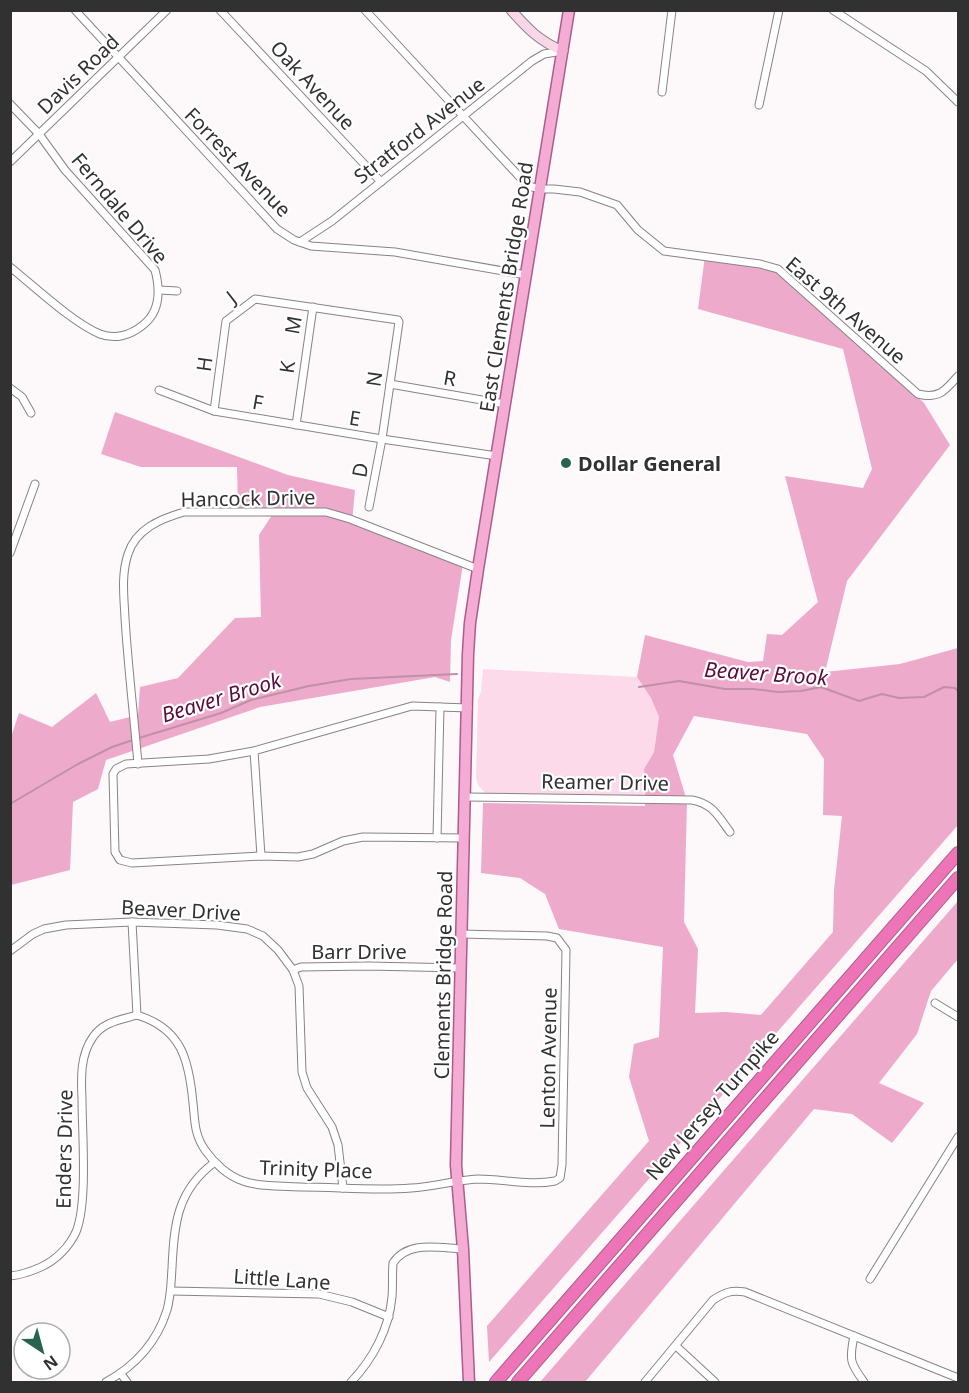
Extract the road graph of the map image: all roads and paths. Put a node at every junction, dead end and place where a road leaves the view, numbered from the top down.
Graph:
1 (75, 10) edge
2 (167, 10) edge
3 (220, 10) edge
4 (365, 10) edge
5 (511, 10) edge
6 (569, 10) edge
7 (672, 10) edge
8 (779, 10) edge
9 (833, 10) edge
10 (563, 51) junction
11 (118, 59) junction
12 (662, 92) dead end
13 (958, 102) edge
14 (10, 104) edge
15 (759, 105) dead end
16 (464, 117) junction
17 (39, 134) junction
18 (10, 162) edge
19 (381, 182) junction
20 (541, 189) junction
21 (300, 242) junction
22 (10, 267) edge
23 (526, 275) junction
24 (160, 290) junction
25 (177, 291) dead end
26 (313, 307) junction
27 (226, 321) joint
28 (306, 349) joint
29 (958, 376) edge
30 (390, 384) junction
31 (10, 388) edge
32 (159, 390) dead end
33 (505, 404) junction
34 (214, 411) junction
35 (31, 413) dead end
36 (296, 425) junction
37 (322, 429) joint
38 (382, 439) junction
39 (497, 456) junction
40 (35, 484) dead end
41 (369, 507) dead end
42 (10, 553) edge
43 (478, 569) junction
44 (440, 707) junction
45 (468, 708) junction
46 (254, 751) junction
47 (138, 764) junction
48 (465, 797) junction
49 (730, 832) dead end
50 (437, 838) junction
51 (464, 838) junction
52 (958, 853) edge
53 (261, 856) junction
54 (958, 878) edge
55 (132, 922) junction
56 (461, 934) junction
57 (10, 951) edge
58 (460, 968) junction
59 (293, 970) junction
60 (935, 1003) dead end
61 (136, 1015) junction
62 (958, 1017) edge
63 (958, 1137) edge
64 (215, 1162) junction
65 (560, 1178) joint
66 (457, 1181) junction
67 (343, 1188) junction
68 (463, 1249) junction
69 (10, 1276) edge
70 (870, 1279) dead end
71 (171, 1291) junction
72 (389, 1317) junction
73 (854, 1336) junction
74 (676, 1346) junction
75 (121, 1374) junction
76 (958, 1378) edge
77 (106, 1383) edge
78 (126, 1383) edge
79 (351, 1383) edge
80 (469, 1383) edge
81 (496, 1383) edge
82 (518, 1383) edge
83 (645, 1383) edge
84 (715, 1383) edge
85 (864, 1383) edge

1 - 11 street, Forrest Avenue
2 - 11 street, Davis Road
3 - 19 street, Oak Avenue
4 - 16 street
5 - 10 street
6 - 10 main road, East Clements Bridge Road
7 - 12 street
8 - 15 street
9 - 13 street
10 - 16 street, Stratford Avenue
10 - 20 main road, East Clements Bridge Road
11 - 17 street, Davis Road
11 - 21 street, Forrest Avenue
14 - 17 street, Ferndale Drive
16 - 19 street, Stratford Avenue
16 - 20 street
17 - 18 street, Davis Road
17 - 24 street, Ferndale Drive
19 - 21 street, Stratford Avenue
20 - 23 main road, East Clements Bridge Road
20 - 29 street, East 9th Avenue
21 - 23 street, Forrest Avenue
22 - 24 street, Ferndale Drive
23 - 33 main road, East Clements Bridge Road
24 - 25 street
26 - 27 street, J
26 - 28 street, M
26 - 30 street, N
27 - 34 street, H
28 - 36 street, K
30 - 33 street, R
30 - 38 street, N
31 - 35 street
32 - 34 street, F
33 - 39 main road, East Clements Bridge Road
34 - 36 street, F
36 - 37 street, F
37 - 38 street, E
38 - 39 street
38 - 41 street, D
39 - 43 main road, East Clements Bridge Road
40 - 42 street
43 - 45 main road, Clements Bridge Road
43 - 47 street, Hancock Drive
44 - 45 street
44 - 46 street
44 - 50 street
45 - 48 main road, Clements Bridge Road
46 - 47 street
46 - 53 street
47 - 53 street
48 - 49 street, Reamer Drive
48 - 51 main road, Clements Bridge Road
50 - 51 street
50 - 53 street
51 - 56 main road, Clements Bridge Road
52 - 81 highway, New Jersey Turnpike
54 - 82 highway, New Jersey Turnpike
55 - 57 street, Beaver Drive
55 - 59 street, Beaver Drive
55 - 61 street
56 - 58 main road, Clements Bridge Road
56 - 65 street, Lenton Avenue
58 - 59 street, Barr Drive
58 - 66 main road, Clements Bridge Road
59 - 67 street, Beaver Drive
60 - 62 street
61 - 64 street, Trinity Place
61 - 69 street, Enders Drive
63 - 70 street
64 - 67 street, Trinity Place
64 - 71 street
65 - 66 street, Trinity Place
66 - 67 street, Trinity Place
66 - 68 main road, Clements Bridge Road
68 - 72 street
68 - 80 main road, Clements Bridge Road
71 - 72 street, Little Lane
71 - 75 street
72 - 79 street
73 - 74 street
73 - 76 street
73 - 85 street
74 - 83 street
74 - 84 street
75 - 77 street
75 - 78 street

